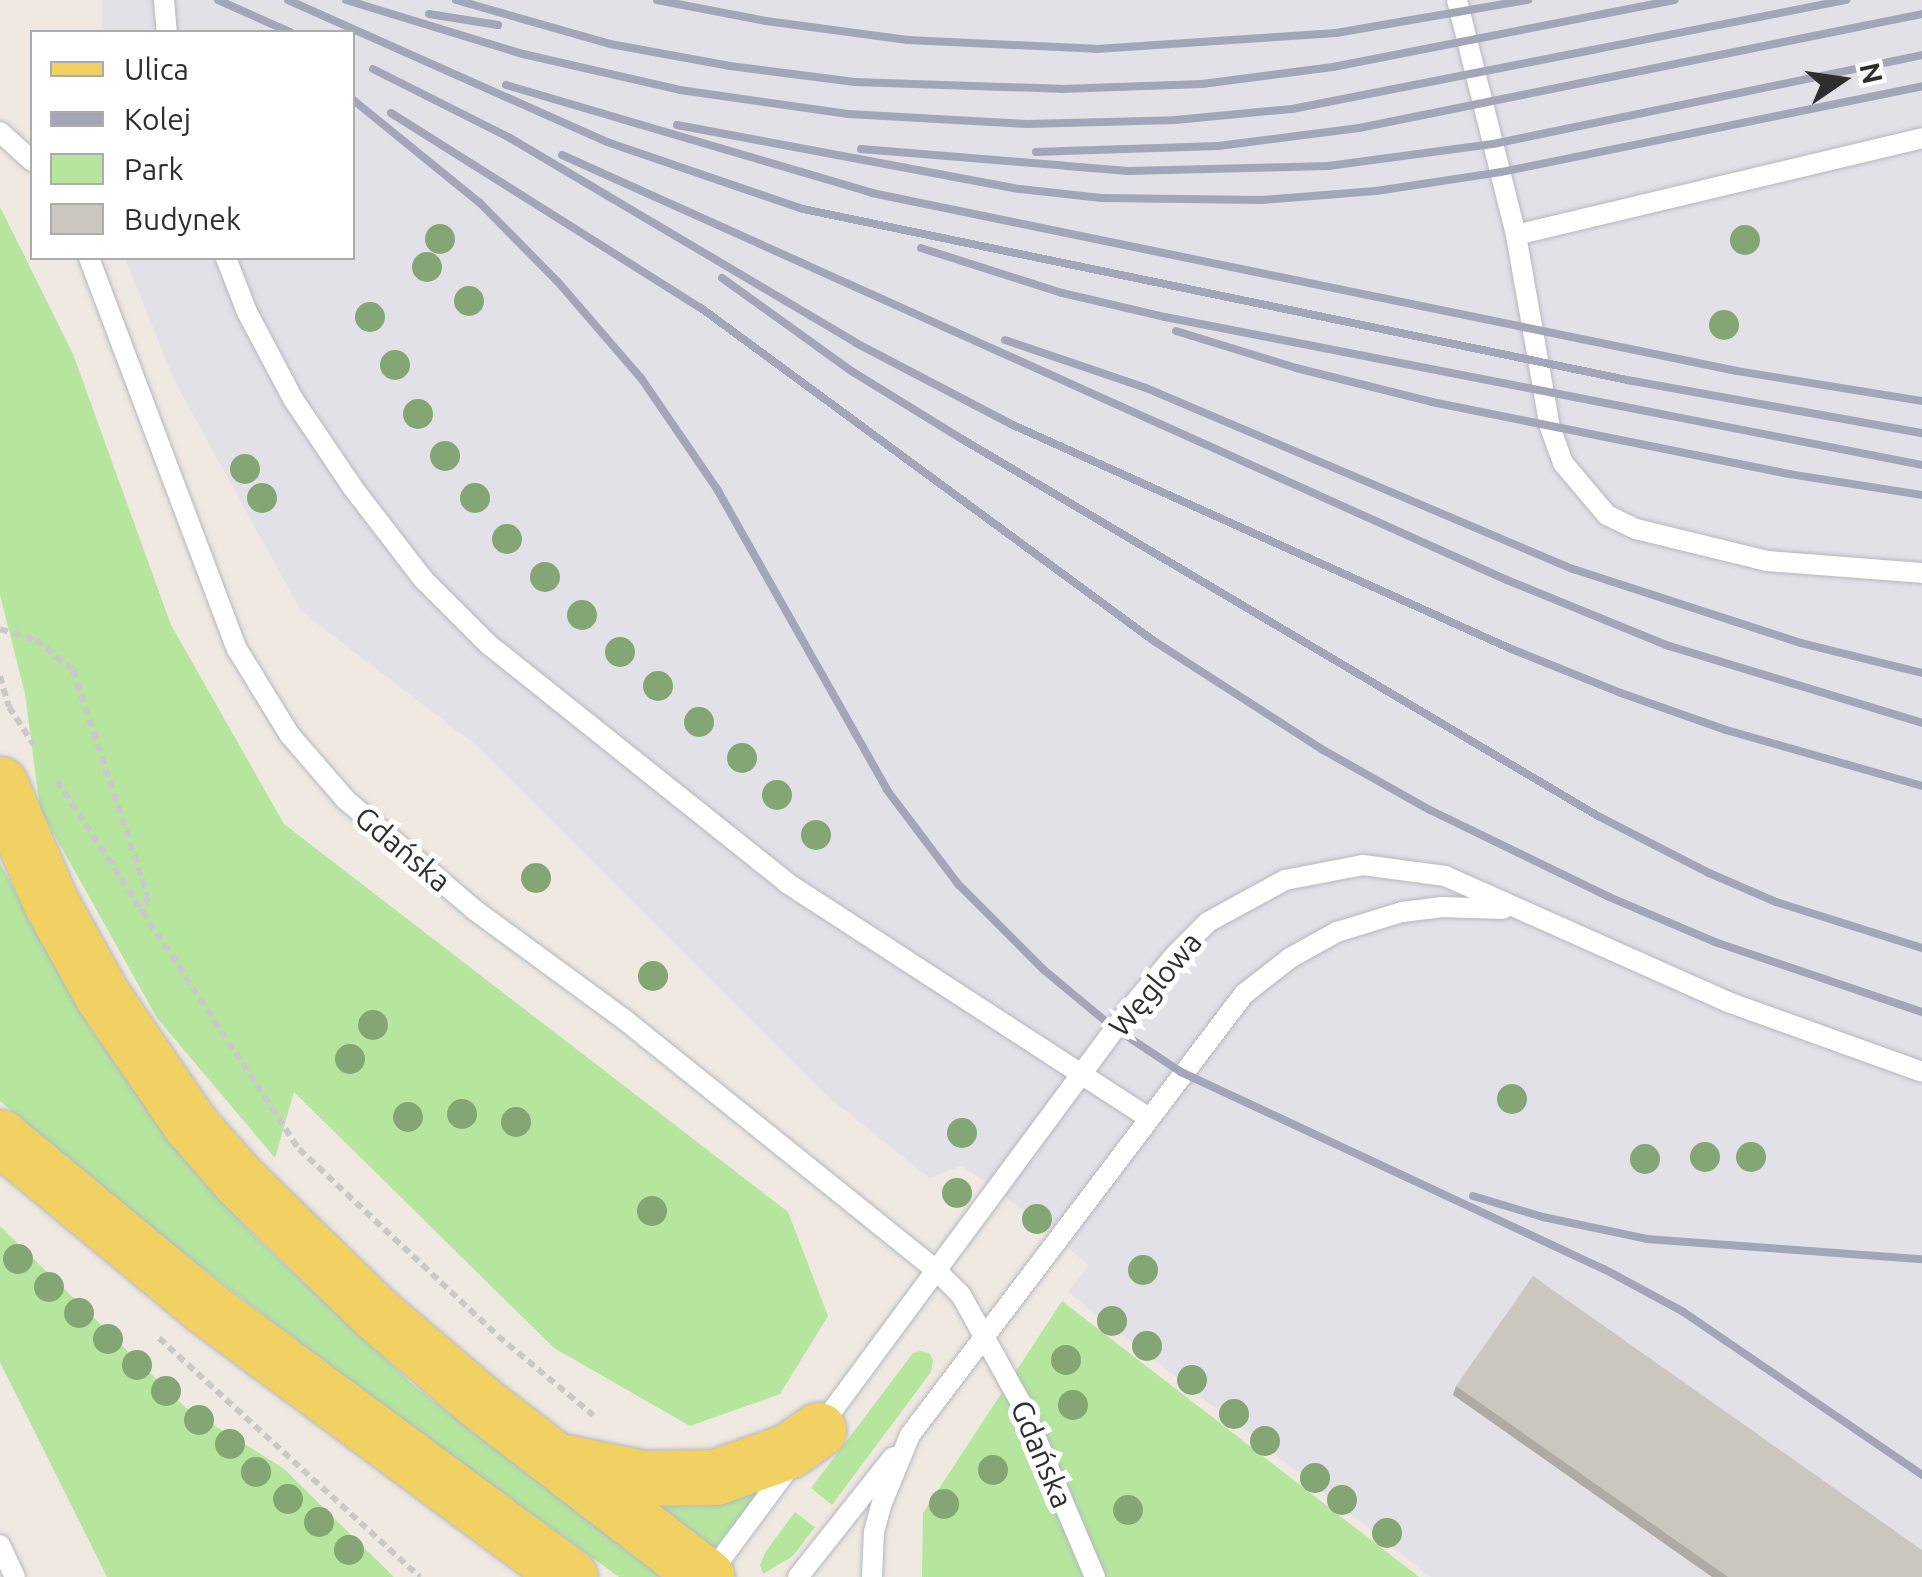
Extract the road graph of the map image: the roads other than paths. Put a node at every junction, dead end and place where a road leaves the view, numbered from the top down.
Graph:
1 (164, 0) edge
2 (1457, 0) edge
3 (167, 30) edge
4 (0, 132) edge
5 (1922, 138) edge
6 (30, 159) edge
7 (1516, 235) junction
8 (90, 260) edge
9 (227, 260) edge
10 (1922, 573) edge
11 (30, 769) edge
12 (1525, 913) junction
13 (1922, 1072) edge
14 (1083, 1074) junction
15 (1148, 1118) junction
16 (0, 1137) edge
17 (937, 1271) junction
18 (985, 1332) junction
19 (818, 1430) junction
20 (910, 1435) junction
21 (552, 1459) junction
22 (486, 1515) junction
23 (0, 1545) edge
24 (15, 1577) edge
25 (524, 1577) edge
26 (570, 1577) edge
27 (707, 1577) edge
28 (798, 1577) edge
29 (872, 1577) edge
30 (1095, 1577) edge

1 - 3 lane
2 - 7 lane
4 - 6 lane
5 - 7 lane
7 - 10 lane
8 - 17 lane, Gdańska
9 - 14 lane
11 - 21 main road
12 - 13 lane, Węglowa
12 - 14 lane, Węglowa
12 - 15 lane, Węglowa
14 - 15 lane
14 - 17 lane, Węglowa
15 - 18 lane, Węglowa
16 - 22 main road
17 - 18 lane, Gdańska
17 - 19 lane
18 - 20 lane
18 - 30 lane, Gdańska
19 - 21 main road
19 - 27 lane
20 - 28 lane
20 - 29 lane
21 - 27 main road
22 - 25 main road
22 - 26 main road
23 - 24 lane

